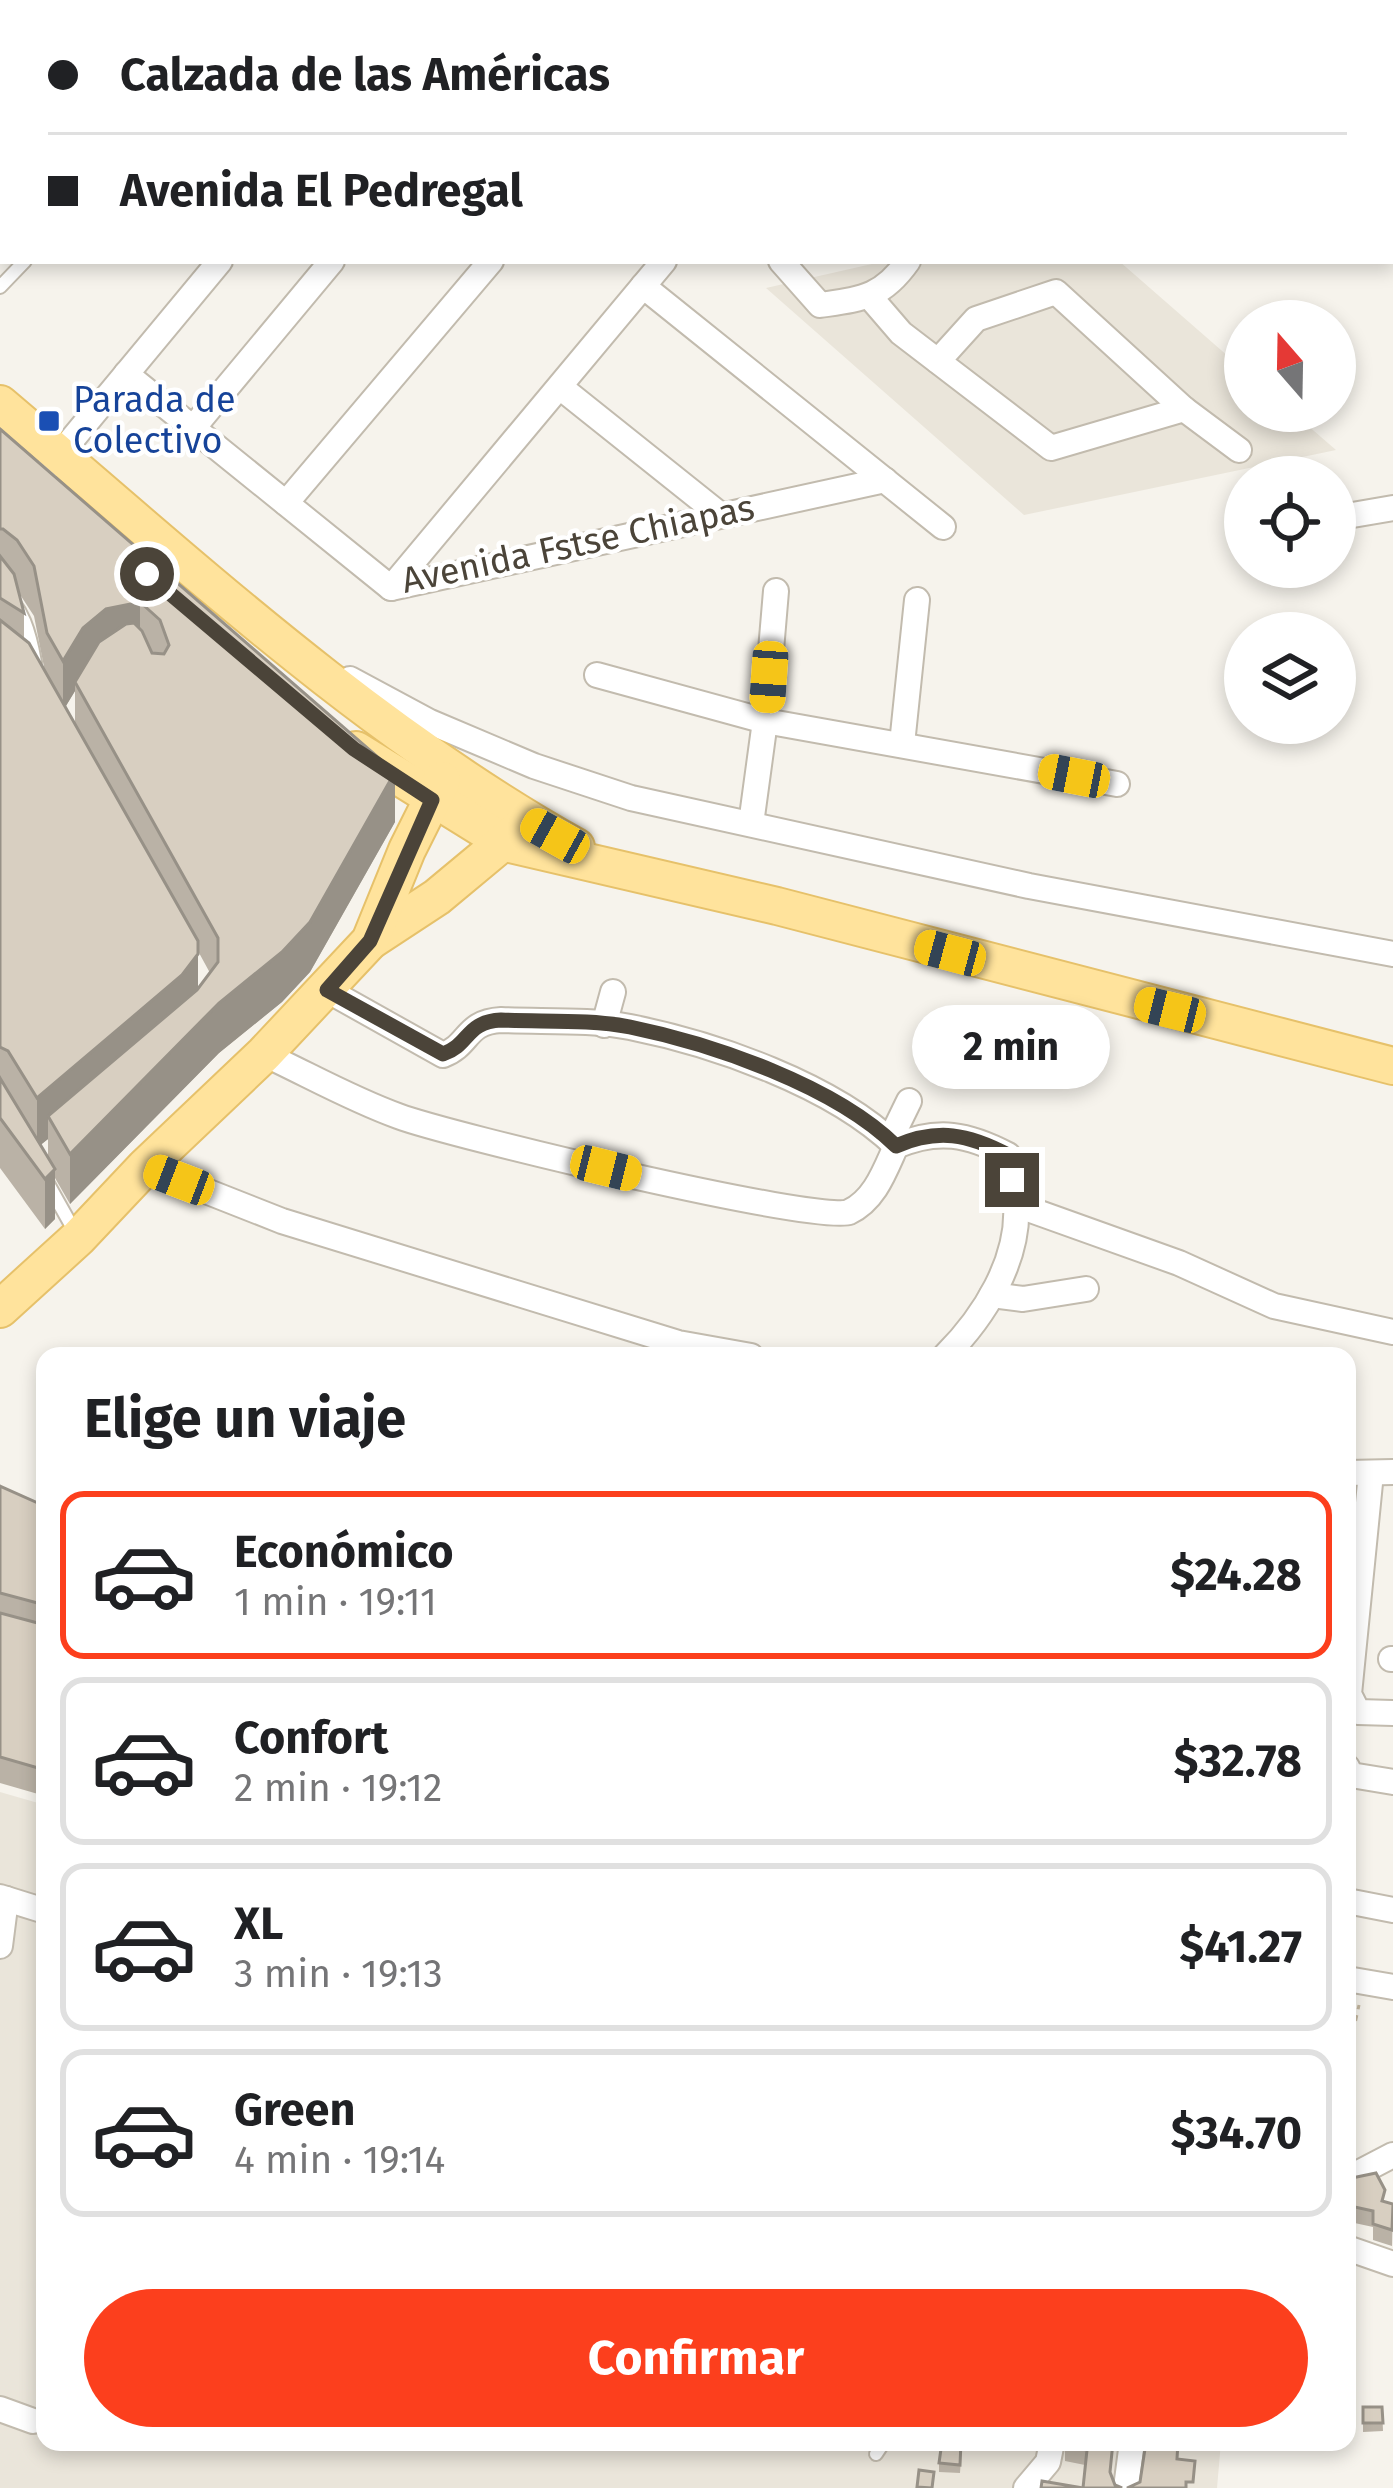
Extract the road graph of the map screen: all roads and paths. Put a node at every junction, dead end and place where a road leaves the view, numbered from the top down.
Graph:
1 (22, 264) edge
2 (218, 264) edge
3 (330, 264) edge
4 (488, 264) edge
5 (661, 264) edge
6 (785, 264) edge
7 (906, 264) edge
8 (643, 286) junction
9 (0, 287) edge
10 (870, 297) junction
11 (938, 362) junction
12 (126, 374) junction
13 (560, 387) junction
14 (0, 404) edge
15 (1184, 409) junction
16 (193, 428) junction
17 (1239, 450) dead end
18 (36, 466) junction
19 (885, 480) junction
20 (286, 503) junction
21 (1393, 508) edge
22 (719, 514) junction
23 (1356, 514) edge
24 (943, 527) dead end
25 (392, 588) junction
26 (0, 589) edge
27 (776, 591) dead end
28 (917, 600) dead end
29 (290, 647) junction
30 (35, 672) edge
31 (597, 675) dead end
32 (281, 687) edge
33 (765, 721) junction
34 (336, 733) edge
35 (902, 744) junction
36 (1117, 784) dead end
37 (440, 785) junction
38 (751, 824) junction
39 (516, 831) junction
40 (370, 941) junction
41 (1393, 953) edge
42 (327, 990) junction
43 (613, 992) dead end
44 (604, 1025) junction
45 (264, 1054) junction
46 (1393, 1066) edge
47 (909, 1101) dead end
48 (893, 1143) junction
49 (145, 1167) junction
50 (42, 1174) edge
51 (1017, 1205) junction
52 (78, 1238) junction
53 (1086, 1288) dead end
54 (992, 1295) junction
55 (0, 1308) edge
56 (1393, 1332) edge
57 (700, 1347) edge
58 (952, 1347) edge
59 (1370, 1473) edge
60 (1356, 1580) edge
61 (1356, 1708) edge
62 (1393, 1713) edge
63 (1356, 1776) edge
64 (1393, 1782) edge
65 (3, 1898) edge
66 (1356, 1903) edge
67 (36, 1908) edge
68 (1393, 1910) edge
69 (0, 1946) edge
70 (1356, 1980) edge
71 (1393, 1987) edge
72 (1393, 2155) edge
73 (1356, 2174) edge
74 (1356, 2251) edge
75 (1393, 2264) edge
76 (0, 2409) edge
77 (33, 2421) dead end
78 (1050, 2451) edge
79 (1131, 2451) edge
80 (1026, 2488) edge
81 (1126, 2488) edge

1 - 9 lane
2 - 12 street
3 - 16 street
4 - 20 street
5 - 8 street
6 - 10 street
7 - 10 street
8 - 13 street
8 - 19 street
10 - 11 street
11 - 15 street
11 - 15 street
12 - 16 street, Avenida Fstse Chiapas
12 - 18 street
13 - 22 street
13 - 25 street
14 - 18 main road
15 - 17 street
16 - 20 street, Avenida Fstse Chiapas
18 - 29 main road
18 - 32 main road
19 - 22 street, Avenida Fstse Chiapas
19 - 24 street
20 - 25 street, Avenida Fstse Chiapas
21 - 23 street
22 - 25 street, Avenida Fstse Chiapas
26 - 30 lane
27 - 33 street
28 - 35 street
29 - 37 main road
29 - 38 street
31 - 33 street
33 - 35 street
33 - 38 street
34 - 37 main road
35 - 36 street
37 - 39 main road
37 - 40 main road
38 - 41 street
39 - 40 main road
39 - 46 main road
40 - 42 main road
42 - 44 street
42 - 45 main road
43 - 44 street
44 - 48 street
45 - 48 street
45 - 49 main road
47 - 48 street
48 - 51 street
49 - 52 main road
49 - 57 street
50 - 52 lane
51 - 54 street
51 - 56 street
52 - 55 main road
53 - 54 street
54 - 58 street
59 - 60 street
61 - 62 street
63 - 64 street
65 - 67 street
65 - 69 street
66 - 68 street
70 - 71 street
72 - 73 street
74 - 75 street
76 - 77 street
78 - 80 street
79 - 81 street

